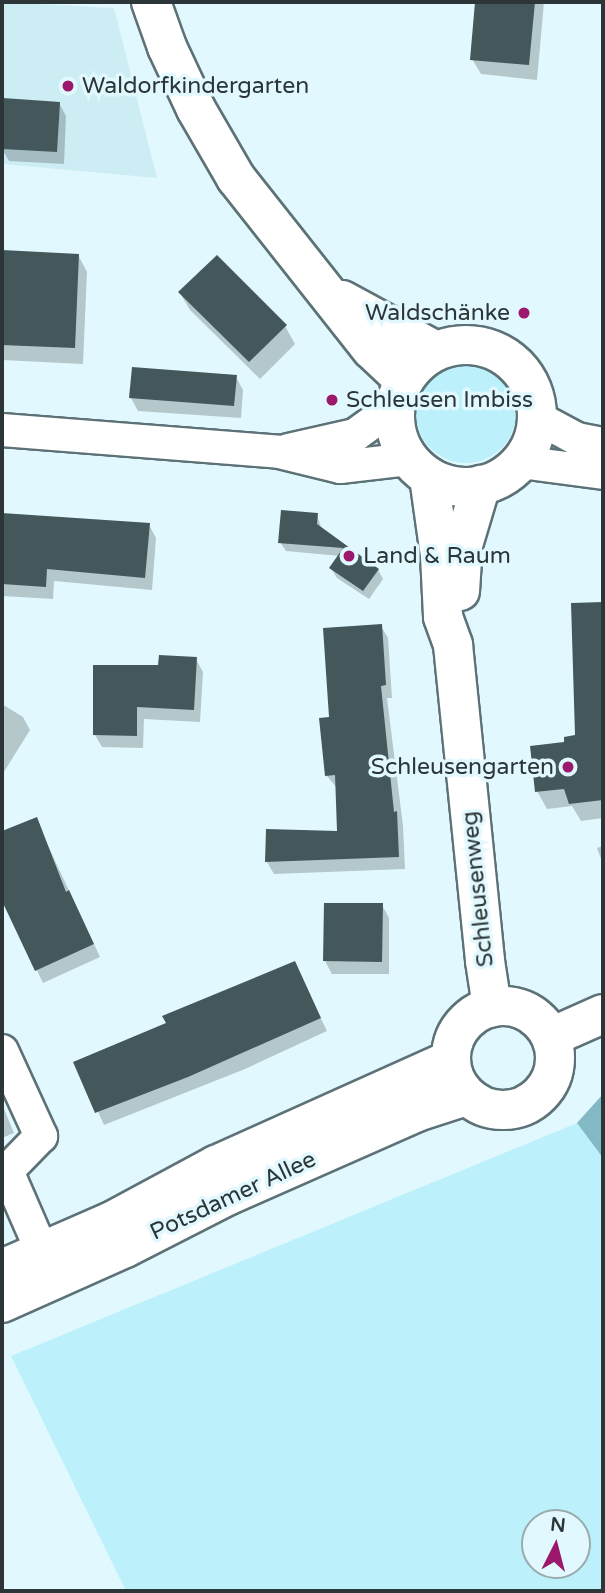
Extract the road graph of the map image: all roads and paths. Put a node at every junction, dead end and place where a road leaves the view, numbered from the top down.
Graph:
1 (151, 2) edge
2 (324, 290) junction
3 (436, 351) junction
4 (399, 393) junction
5 (538, 418) junction
6 (2, 430) edge
7 (603, 444) edge
8 (279, 452) junction
9 (520, 462) junction
10 (419, 468) junction
11 (603, 473) edge
12 (481, 485) junction
13 (453, 645) junction
14 (492, 1007) junction
15 (603, 1014) edge
16 (551, 1037) junction
17 (2, 1051) edge
18 (450, 1060) junction
19 (466, 1096) junction
20 (49, 1265) junction
21 (2, 1269) edge
22 (2, 1303) edge

1 - 2 street
2 - 3 street
2 - 4 street
3 - 4 street
3 - 5 street
4 - 8 street
4 - 10 street
5 - 7 street
5 - 9 street
6 - 8 street
8 - 10 street
9 - 11 street
9 - 12 street
10 - 12 street
10 - 13 street, Schleusenweg
12 - 13 street, Schleusenweg
13 - 14 street, Schleusenweg
14 - 16 street
14 - 18 street
15 - 16 street
16 - 19 street
17 - 20 street
18 - 19 street
18 - 20 street, Potsdamer Allee
19 - 20 street, Potsdamer Allee
20 - 21 street, Potsdamer Allee
20 - 22 street, Potsdamer Allee

